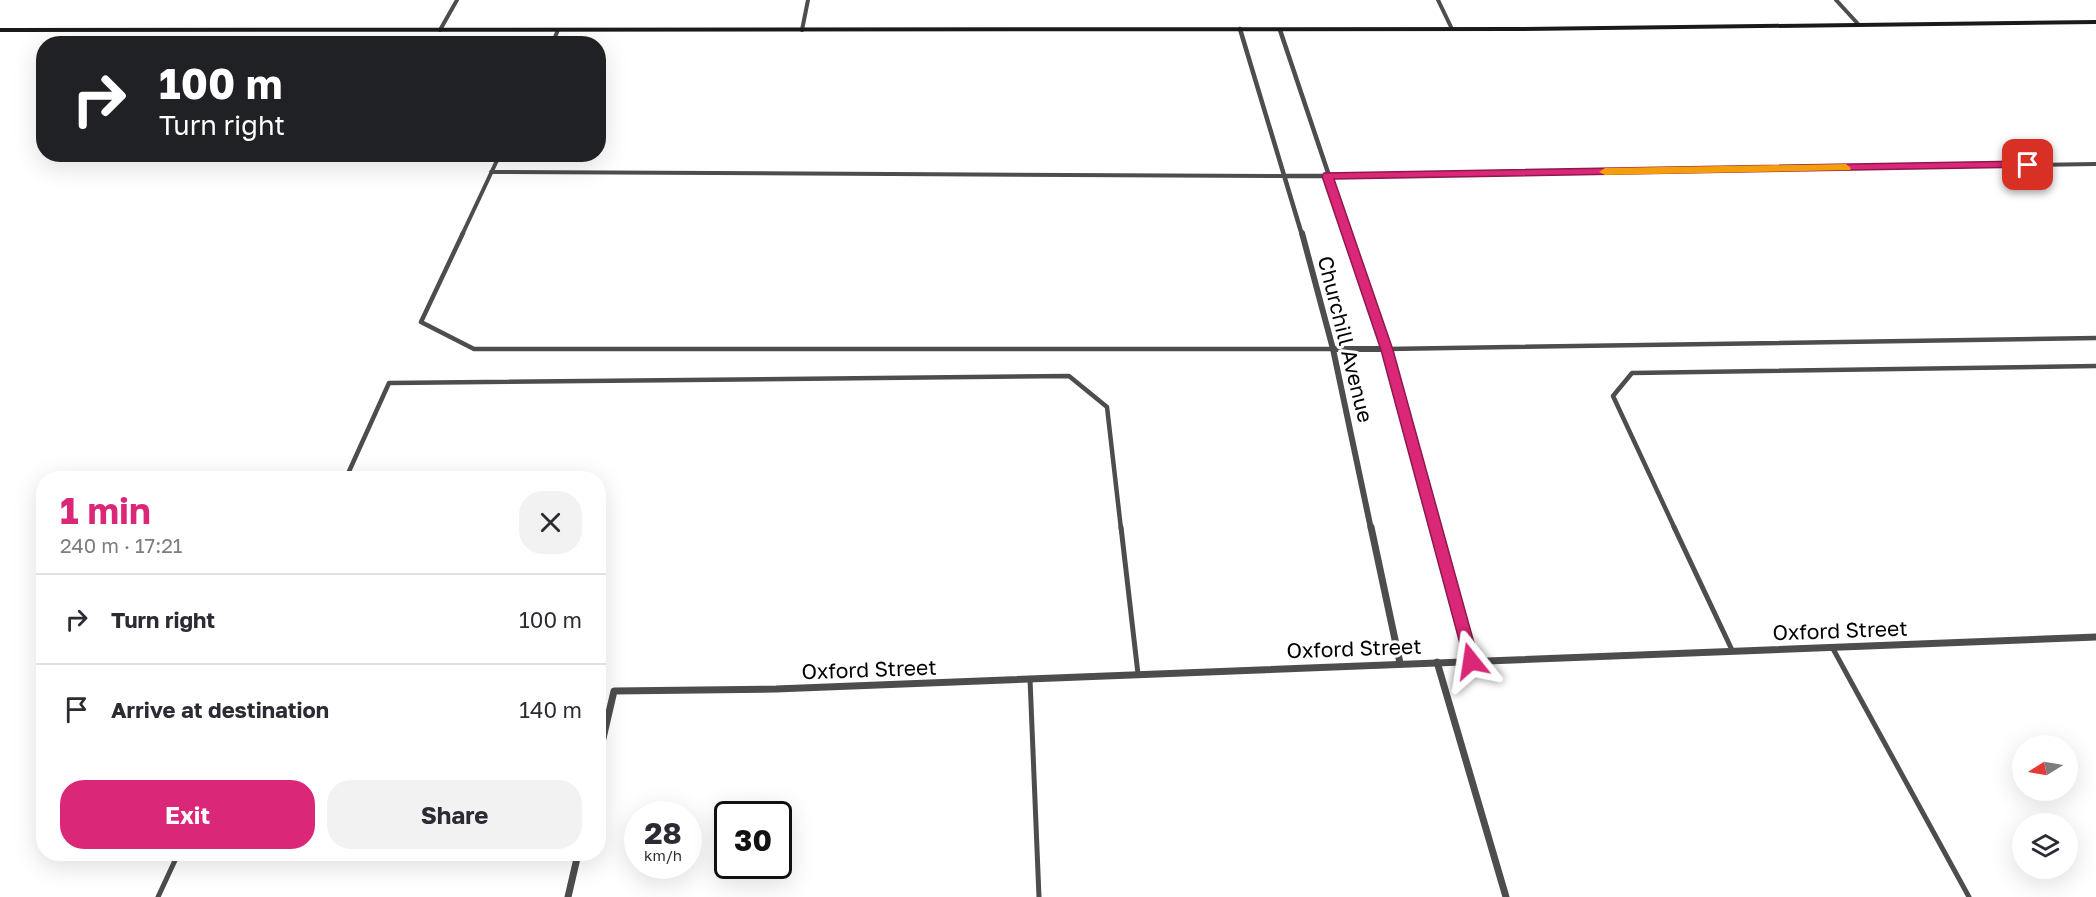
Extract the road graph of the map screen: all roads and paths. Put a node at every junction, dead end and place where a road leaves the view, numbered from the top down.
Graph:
1 (457, 0) edge
2 (808, 0) edge
3 (1438, 0) edge
4 (1836, 0) edge
5 (2096, 22) edge
6 (1859, 25) junction
7 (1240, 29) junction
8 (1452, 29) junction
9 (0, 30) edge
10 (440, 30) junction
11 (558, 30) junction
12 (802, 30) junction
13 (1280, 30) junction
14 (555, 36) edge
15 (496, 162) edge
16 (2096, 164) edge
17 (491, 172) junction
18 (1286, 176) junction
19 (1328, 176) junction
20 (2096, 338) edge
21 (1333, 350) junction
22 (1387, 350) junction
23 (2096, 366) edge
24 (349, 471) edge
25 (2096, 637) edge
26 (1832, 646) junction
27 (1732, 650) junction
28 (1471, 661) junction
29 (1437, 662) junction
30 (1400, 663) junction
31 (1138, 674) junction
32 (1030, 679) junction
33 (606, 726) edge
34 (175, 861) edge
35 (576, 861) edge
36 (158, 897) edge
37 (568, 897) edge
38 (1039, 897) edge
39 (1506, 897) edge
40 (1969, 897) edge

1 - 10 lane
2 - 12 lane
3 - 8 lane
4 - 6 lane
5 - 6 main road
6 - 8 main road
7 - 12 main road
7 - 13 main road
7 - 18 street, Churchill Avenue
8 - 13 main road
9 - 10 main road
10 - 11 main road
11 - 12 main road
11 - 14 lane
13 - 19 street, Churchill Avenue
15 - 17 lane
16 - 19 lane
17 - 18 lane
17 - 21 lane
18 - 19 street
18 - 21 street, Churchill Avenue
19 - 22 street, Churchill Avenue
20 - 22 lane
21 - 22 street
21 - 30 street, Churchill Avenue
22 - 28 street, Churchill Avenue
23 - 27 lane
24 - 31 lane
25 - 26 street, Oxford Street
26 - 27 street, Oxford Street
26 - 40 lane
27 - 28 street, Oxford Street
28 - 29 street, Oxford Street
29 - 30 street, Oxford Street
29 - 39 street
30 - 31 street, Oxford Street
31 - 32 street, Oxford Street
32 - 33 street, Oxford Street
32 - 38 lane
34 - 36 lane
35 - 37 street

